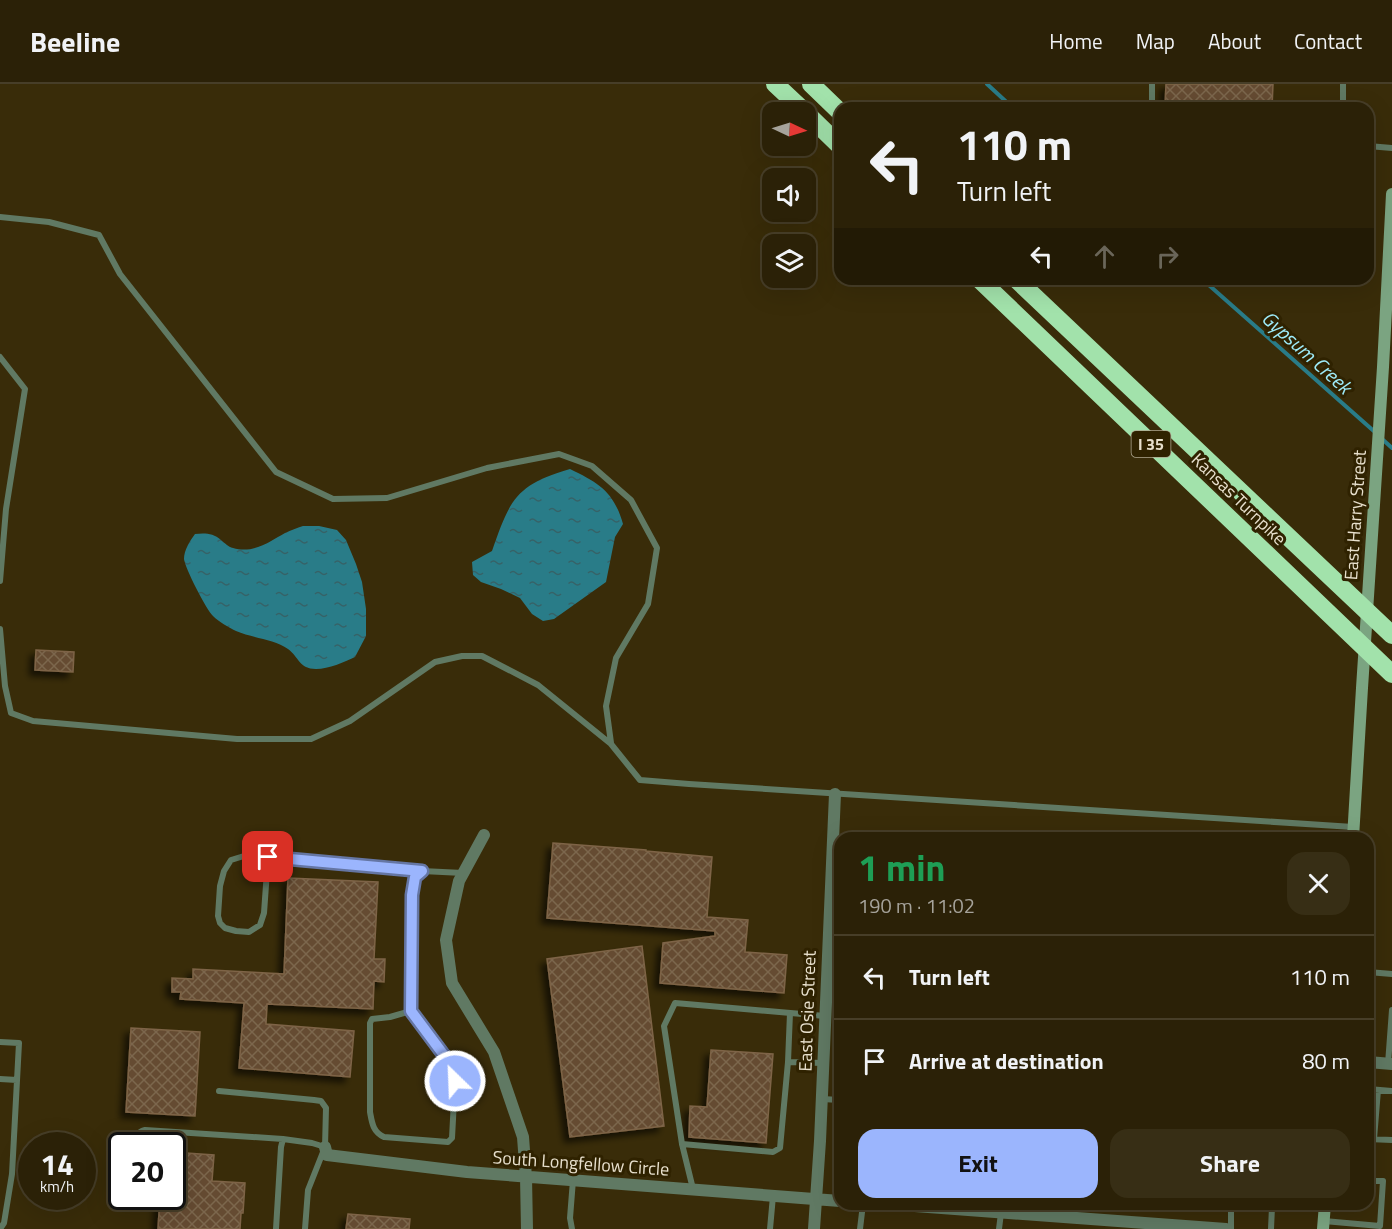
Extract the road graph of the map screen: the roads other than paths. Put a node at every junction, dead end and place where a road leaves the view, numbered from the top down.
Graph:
1 (775, 84) edge
2 (811, 84) edge
3 (1152, 84) edge
4 (1343, 84) edge
5 (794, 102) edge
6 (1152, 102) edge
7 (1343, 102) edge
8 (834, 106) edge
9 (816, 123) edge
10 (834, 140) edge
11 (1374, 146) edge
12 (1392, 147) edge
13 (1392, 194) edge
14 (1392, 208) edge
15 (0, 218) edge
16 (985, 285) edge
17 (1022, 285) edge
18 (0, 357) edge
19 (0, 581) edge
20 (0, 629) edge
21 (1392, 635) edge
22 (1392, 674) edge
23 (611, 744) junction
24 (835, 794) junction
25 (835, 832) edge
26 (1341, 832) edge
27 (1354, 832) edge
28 (484, 835) dead end
29 (268, 857) junction
30 (422, 871) junction
31 (463, 873) junction
32 (834, 919) edge
33 (827, 972) junction
34 (1374, 972) edge
35 (834, 973) edge
36 (1392, 974) edge
37 (1392, 1010) edge
38 (411, 1011) junction
39 (790, 1013) junction
40 (825, 1016) junction
41 (0, 1042) edge
42 (788, 1062) junction
43 (823, 1063) junction
44 (1374, 1063) edge
45 (1390, 1064) edge
46 (0, 1079) edge
47 (17, 1080) junction
48 (1374, 1090) edge
49 (1378, 1090) junction
50 (1392, 1090) edge
51 (219, 1091) dead end
52 (822, 1099) junction
53 (834, 1100) edge
54 (1374, 1118) edge
55 (139, 1132) edge
56 (176, 1132) edge
57 (186, 1133) edge
58 (283, 1139) junction
59 (1374, 1139) edge
60 (1392, 1140) edge
61 (682, 1144) junction
62 (325, 1147) junction
63 (526, 1177) junction
64 (573, 1180) junction
65 (1374, 1181) edge
66 (693, 1190) junction
67 (772, 1196) junction
68 (816, 1199) junction
69 (834, 1200) edge
70 (862, 1210) edge
71 (963, 1210) edge
72 (1041, 1210) edge
73 (1231, 1210) edge
74 (1272, 1210) edge
75 (1324, 1210) edge
76 (1001, 1213) junction
77 (1323, 1225) edge
78 (0, 1229) edge
79 (276, 1229) edge
80 (305, 1229) edge
81 (527, 1229) edge
82 (572, 1229) edge
83 (770, 1229) edge
84 (814, 1229) edge
85 (861, 1229) edge
86 (999, 1229) edge
87 (1226, 1229) edge
88 (1231, 1229) edge
89 (1271, 1229) edge

1 - 5 highway
2 - 8 highway
3 - 6 lane
4 - 7 lane
9 - 10 highway
11 - 12 lane
13 - 14 main road, East Harry Street
14 - 27 main road, East Harry Street
15 - 23 lane
16 - 22 highway, Kansas Turnpike / I 35
17 - 21 highway, Kansas Turnpike / I 35
18 - 19 lane
20 - 23 lane
23 - 24 lane
24 - 25 street, East Osie Street
24 - 26 lane
28 - 31 street
29 - 29 lane
29 - 30 lane
30 - 31 lane
30 - 38 lane
31 - 63 street
32 - 33 street, East Osie Street
33 - 35 lane
33 - 40 street, East Osie Street
34 - 36 lane
37 - 45 lane
38 - 38 lane
39 - 40 lane
39 - 42 lane
39 - 61 lane
40 - 43 street, East Osie Street
41 - 47 lane
42 - 43 lane
42 - 61 lane
43 - 52 street, East Osie Street
44 - 45 street
46 - 47 lane
47 - 78 lane
48 - 49 lane
49 - 50 lane
49 - 54 lane
51 - 62 lane
52 - 53 lane
52 - 68 street, East Osie Street
55 - 56 lane
57 - 58 lane
58 - 62 lane
58 - 79 lane
59 - 60 lane
61 - 66 lane
62 - 63 street, South Longfellow Circle
62 - 80 lane
63 - 64 street, South Longfellow Circle
63 - 81 street
64 - 66 street, South Longfellow Circle
64 - 82 lane
65 - 77 lane
66 - 67 street, South Longfellow Circle
67 - 68 street, South Longfellow Circle
67 - 83 lane
68 - 69 street, South Longfellow Circle
68 - 84 street, East Osie Street
70 - 85 lane
71 - 76 street
72 - 76 street
72 - 87 street
73 - 88 lane
74 - 89 lane
75 - 77 main road
76 - 86 lane

